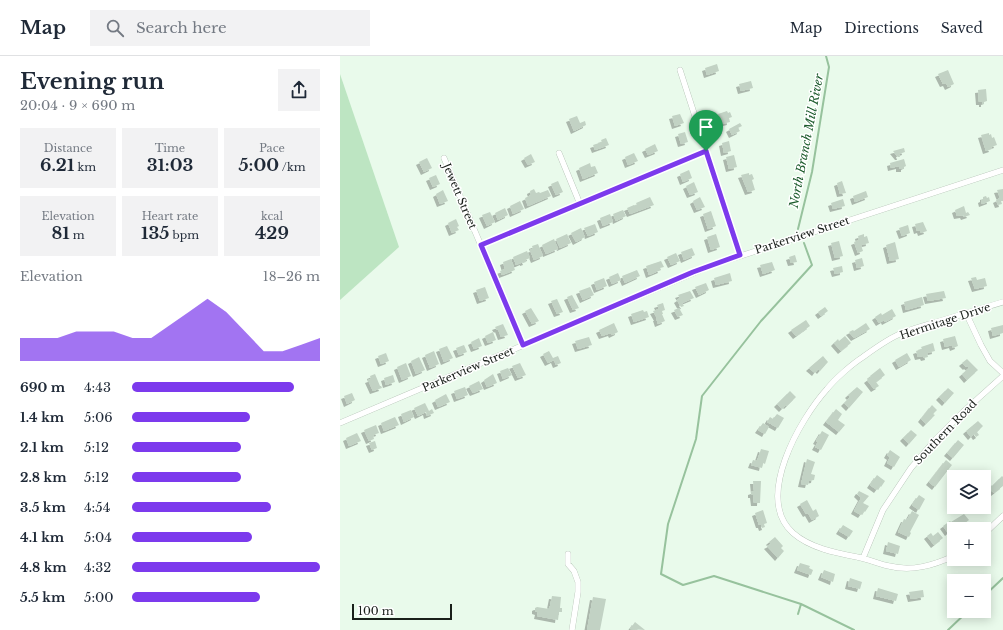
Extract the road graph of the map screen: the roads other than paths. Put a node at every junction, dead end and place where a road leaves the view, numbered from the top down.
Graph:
1 (680, 70) dead end
2 (706, 151) junction
3 (559, 153) dead end
4 (444, 158) dead end
5 (1003, 170) edge
6 (580, 204) junction
7 (481, 245) junction
8 (740, 255) junction
9 (1003, 302) edge
10 (966, 313) junction
11 (523, 345) junction
12 (1003, 375) edge
13 (340, 424) edge
14 (1003, 516) edge
15 (991, 527) edge
16 (568, 554) dead end
17 (863, 558) junction
18 (947, 559) edge
19 (572, 630) edge

1 - 2 street
2 - 6 street
2 - 8 street
3 - 6 street
4 - 7 street, Jewett Street
5 - 8 street, Parkerview Street
6 - 7 street
7 - 11 street, Jewett Street
8 - 11 street, Parkerview Street
9 - 10 street, Hermitage Drive
10 - 12 street
10 - 17 street, Hermitage Drive
11 - 13 street, Parkerview Street
12 - 17 street, Southern Road
14 - 15 street
16 - 19 street
17 - 18 street, Hermitage Drive

